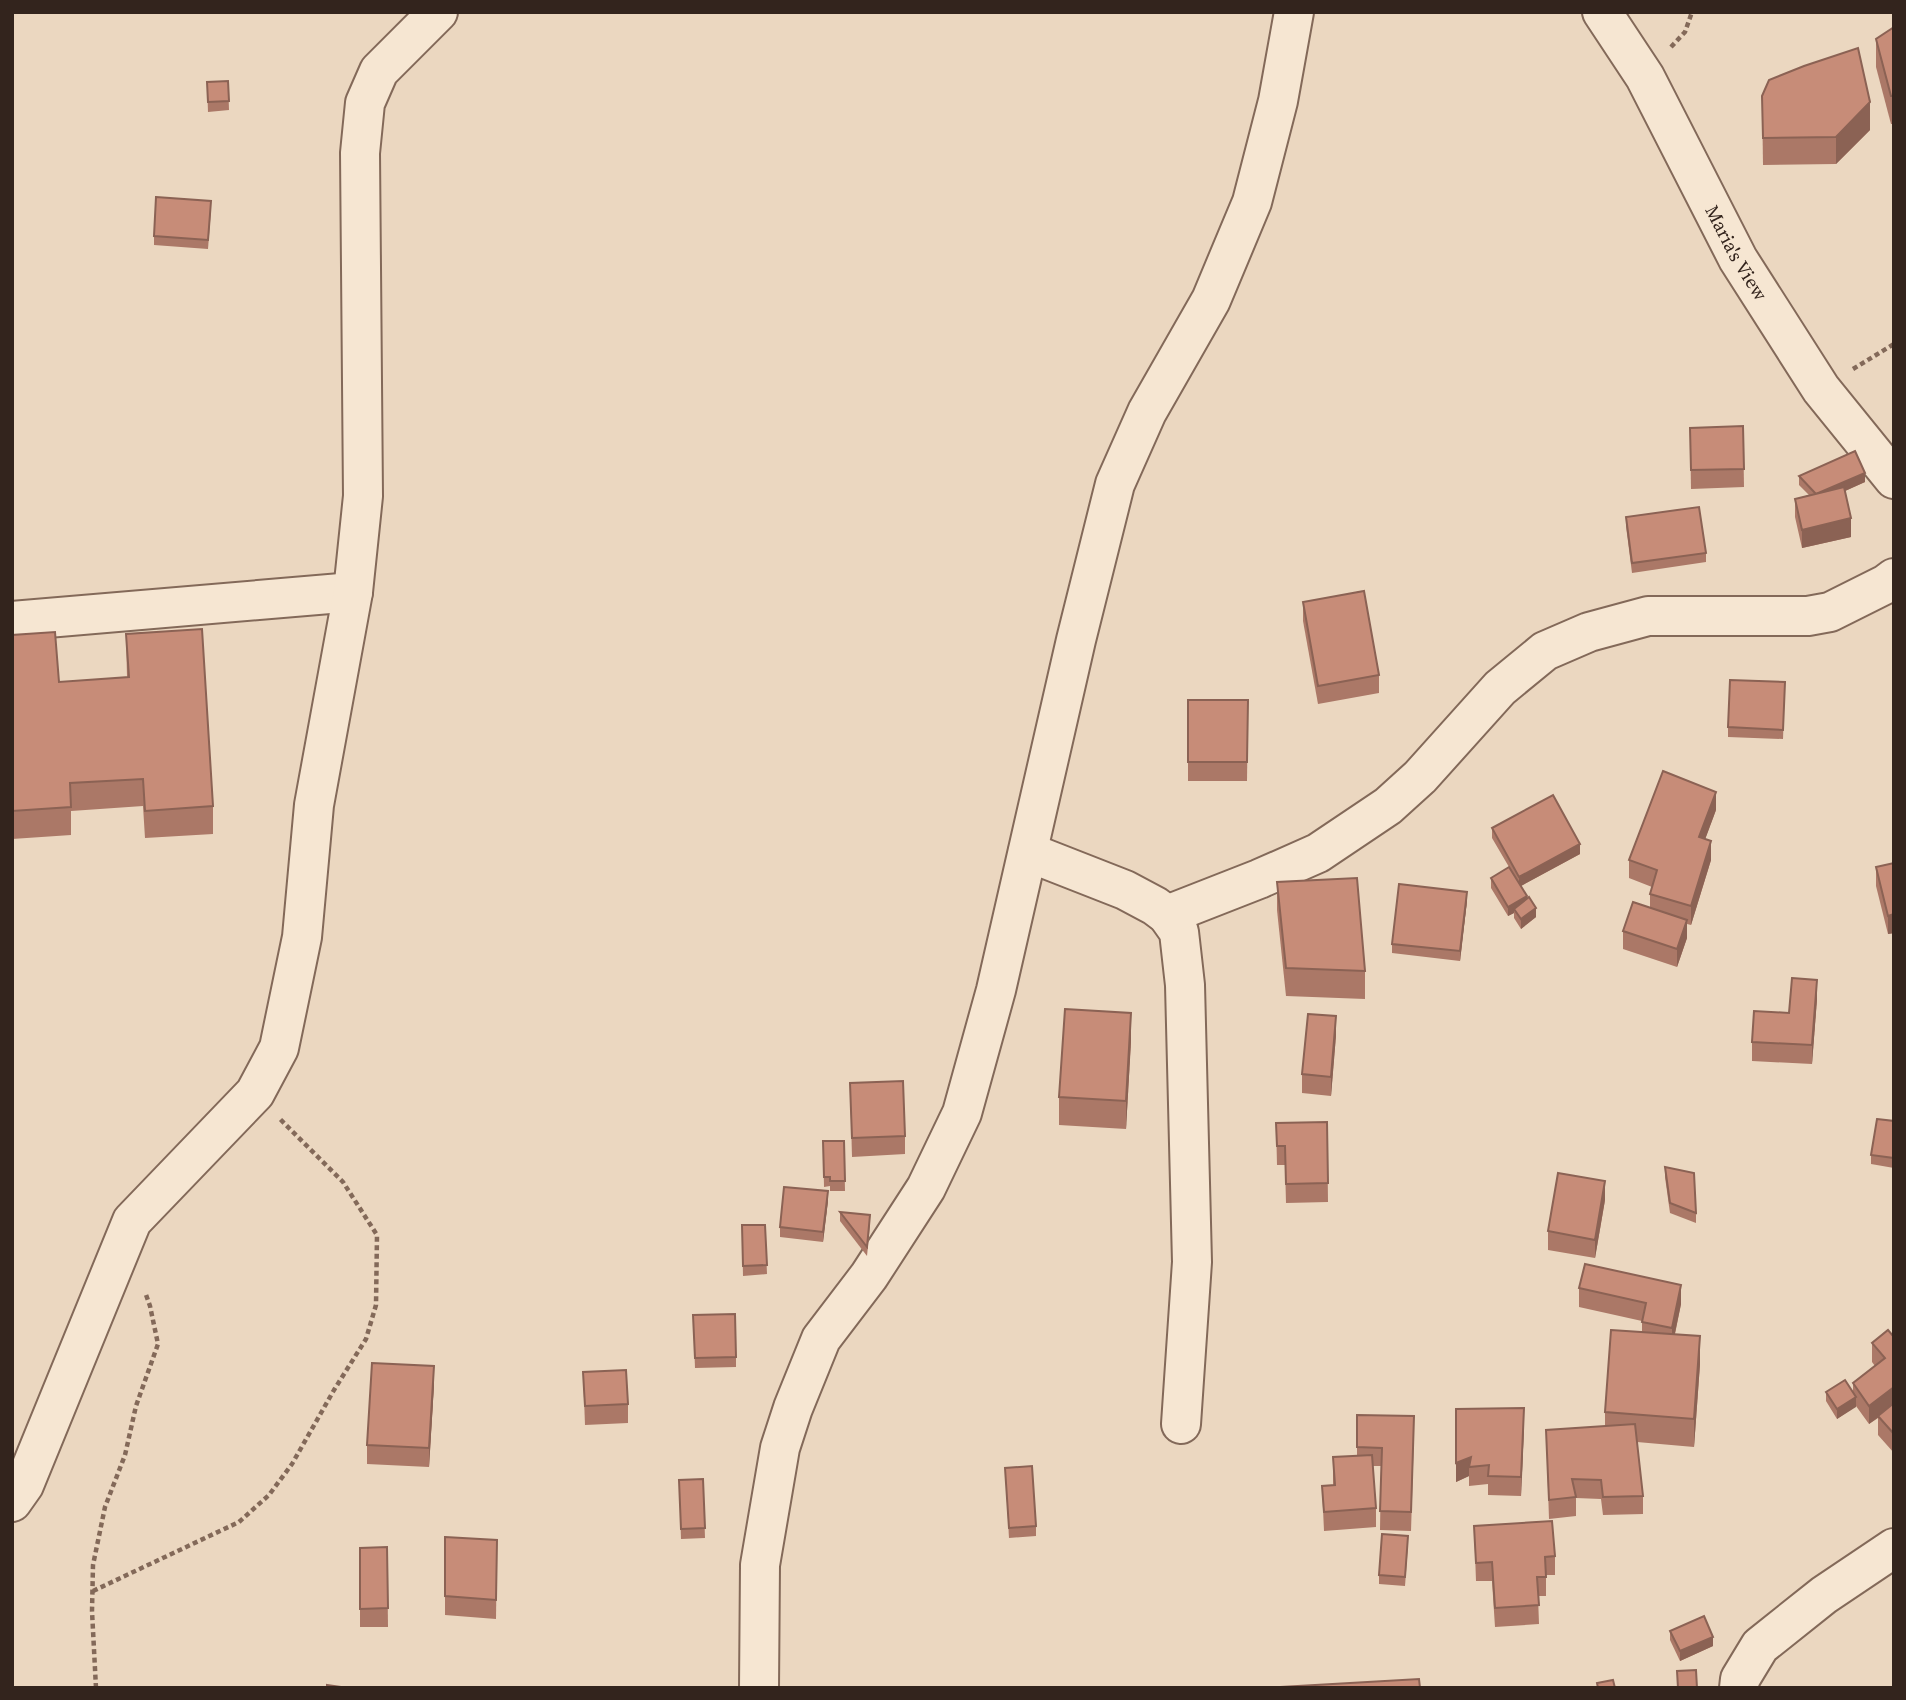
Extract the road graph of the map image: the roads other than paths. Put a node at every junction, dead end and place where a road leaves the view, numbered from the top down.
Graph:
1 (438, 12) edge
2 (1294, 12) edge
3 (1602, 12) edge
4 (1894, 479) edge
5 (1894, 578) edge
6 (353, 592) junction
7 (12, 621) edge
8 (1028, 852) junction
9 (1167, 915) junction
10 (1181, 1424) dead end
11 (12, 1502) edge
12 (1894, 1548) edge
13 (759, 1688) edge
14 (1739, 1688) edge

1 - 6 street
2 - 8 street
3 - 4 street, Maria's View
5 - 9 street
6 - 7 street
6 - 11 street
8 - 9 street
8 - 13 street
9 - 10 street
12 - 14 street

